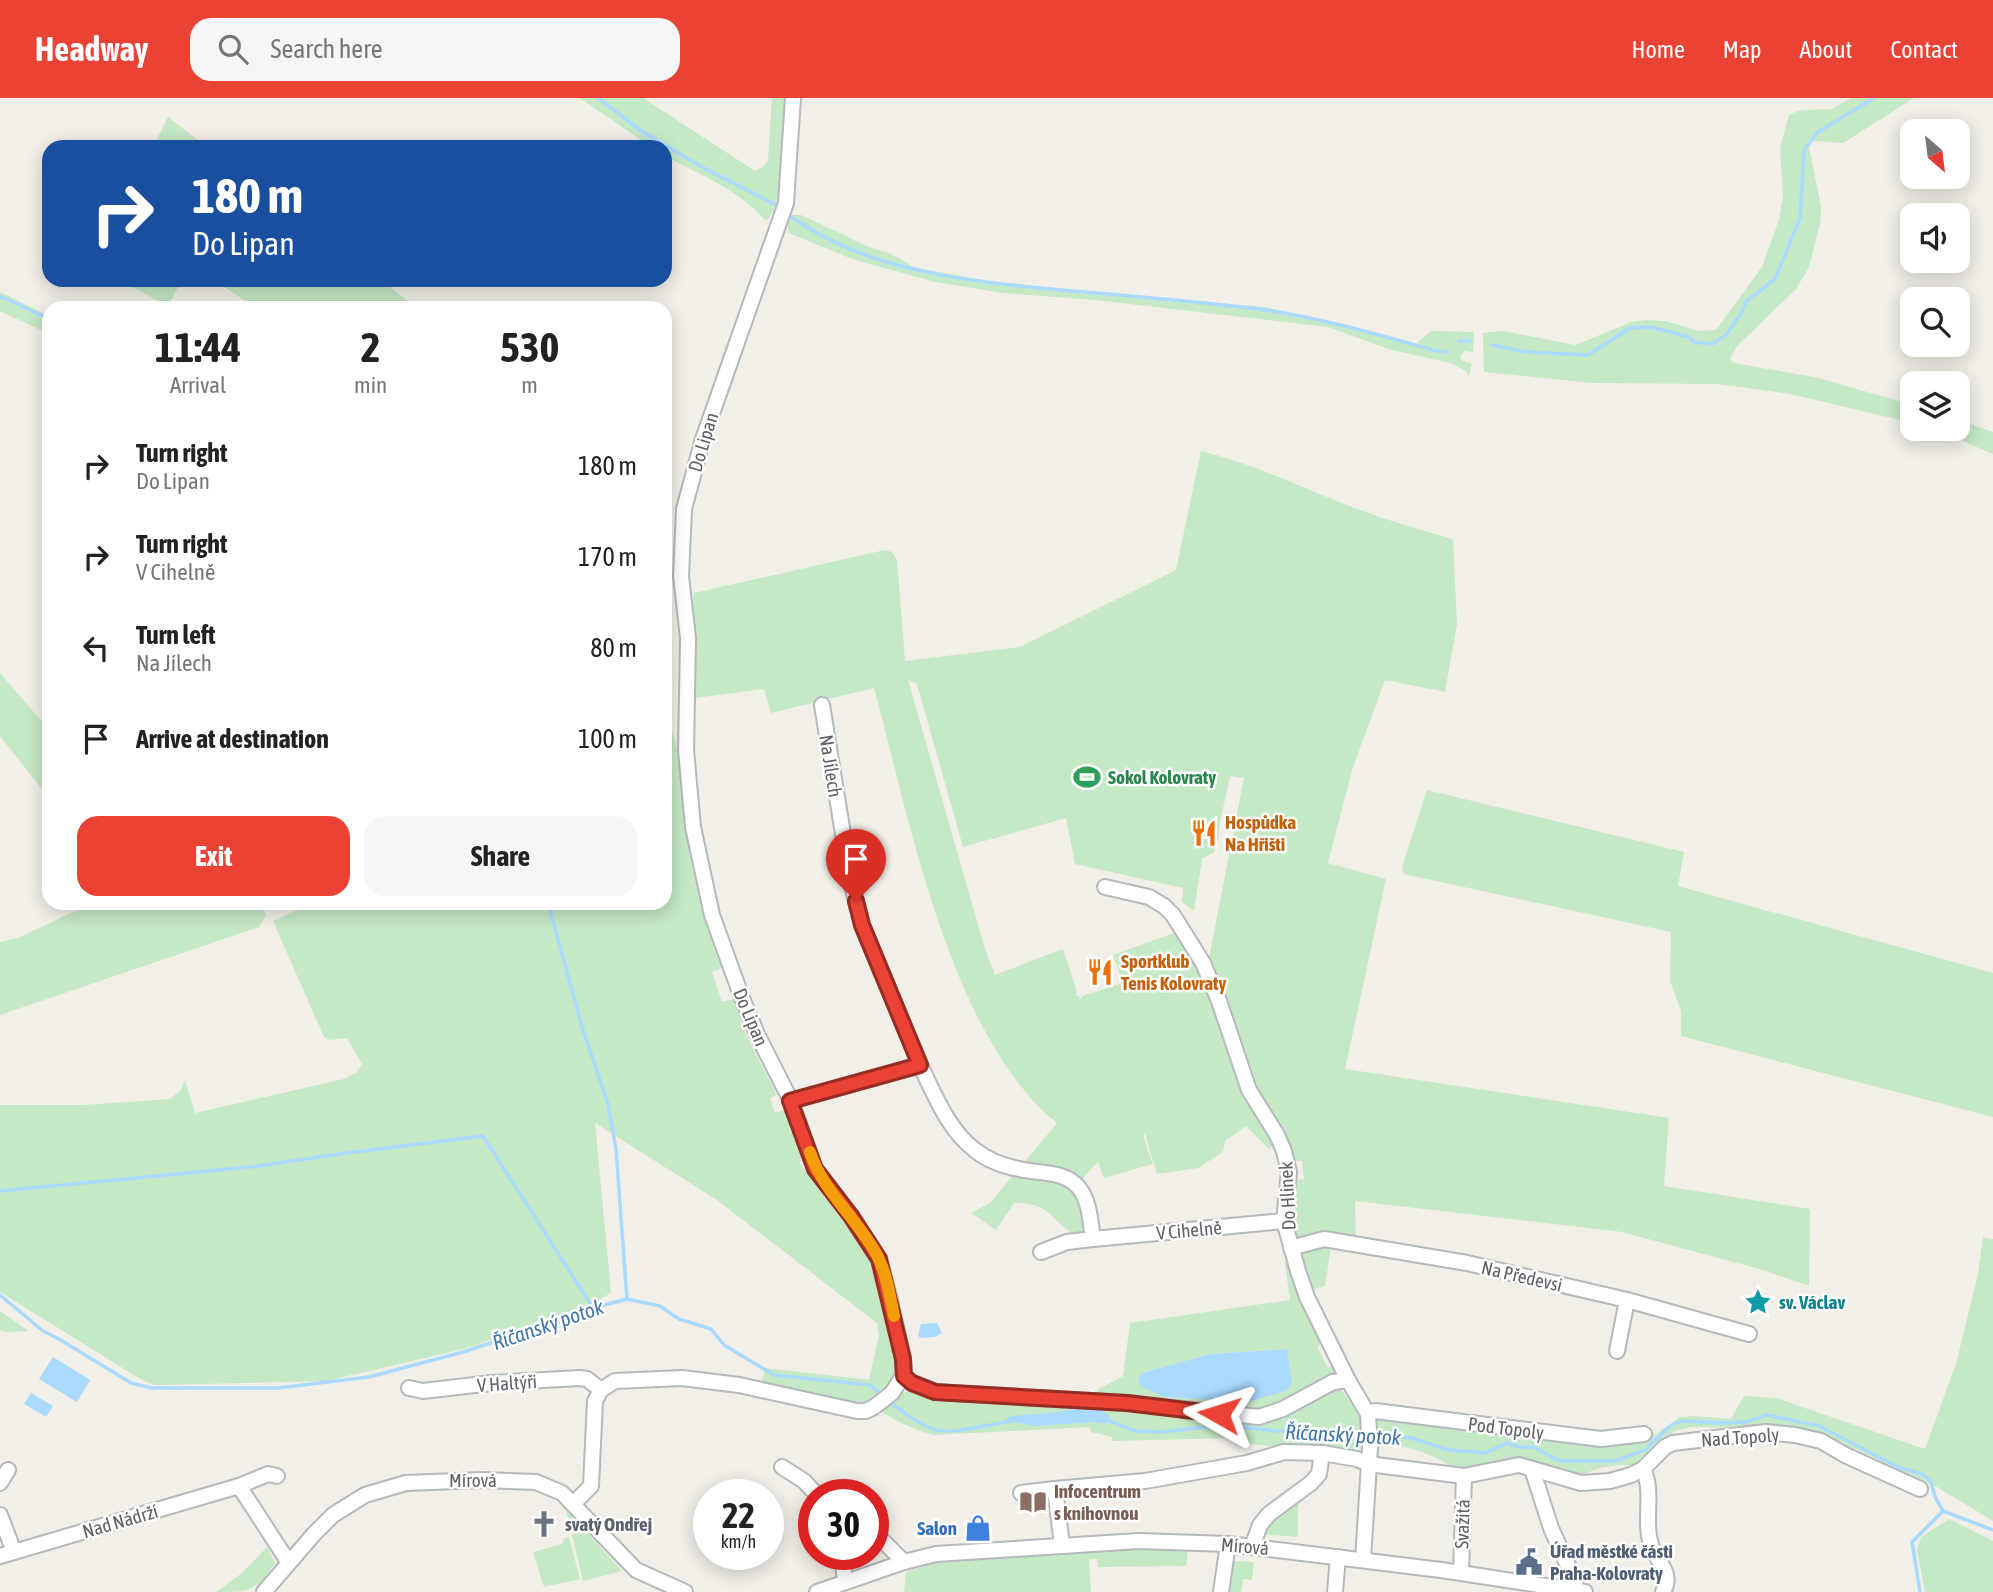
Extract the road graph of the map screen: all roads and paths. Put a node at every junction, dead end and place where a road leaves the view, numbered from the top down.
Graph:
1 (793, 98) edge
2 (822, 705) dead end
3 (1105, 887) dead end
4 (920, 1065) junction
5 (790, 1101) junction
6 (1284, 1221) junction
7 (1093, 1239) junction
8 (1291, 1248) junction
9 (1041, 1252) dead end
10 (1627, 1300) junction
11 (1749, 1334) dead end
12 (1617, 1351) dead end
13 (904, 1376) junction
14 (1348, 1380) junction
15 (410, 1388) dead end
16 (601, 1390) junction
17 (1369, 1418) junction
18 (1644, 1434) dead end
19 (1322, 1453) junction
20 (1368, 1464) junction
21 (782, 1467) dead end
22 (1532, 1469) junction
23 (1643, 1469) junction
24 (277, 1476) dead end
25 (1465, 1476) junction
26 (800, 1479) edge
27 (239, 1486) junction
28 (1055, 1489) junction
29 (1920, 1489) dead end
30 (1021, 1493) dead end
31 (574, 1503) junction
32 (0, 1515) edge
33 (1228, 1544) junction
34 (1062, 1545) junction
35 (889, 1547) edge
36 (1252, 1547) junction
37 (7, 1554) edge
38 (1338, 1557) junction
39 (1363, 1560) junction
40 (904, 1562) junction
41 (289, 1563) junction
42 (844, 1570) edge
43 (1461, 1572) junction
44 (845, 1582) junction
45 (1580, 1591) edge
46 (264, 1592) edge
47 (685, 1592) edge
48 (817, 1592) edge
49 (1221, 1592) edge
50 (1335, 1592) edge
51 (1663, 1592) edge

1 - 5 street, Do Lipan
2 - 4 street, Na Jílech
3 - 6 street, Do Hlinek
4 - 5 street
4 - 7 street
5 - 13 street, Do Lipan
6 - 7 street, V Cihelně
6 - 8 street, Do Hlinek
7 - 9 street, V Cihelně
8 - 10 street, Na Předevsi
8 - 14 street, Do Hlinek
10 - 11 street, Na Předevsi
10 - 12 street
13 - 14 street
13 - 16 street
14 - 17 street, Do Hlinek
15 - 16 street, V Haltýři
16 - 31 street
17 - 18 street, Pod Topoly
17 - 20 street
19 - 20 street, Nad Topoly
19 - 28 street, Nad Topoly
19 - 36 street
20 - 25 street, Nad Topoly
20 - 39 street
21 - 26 street
22 - 23 street, Nad Topoly
22 - 25 street, Nad Topoly
22 - 45 street
23 - 29 street, Nad Topoly
23 - 51 street
24 - 27 street, Nad Nádrží
25 - 43 street, Svažitá
27 - 37 street, Nad Nádrží
27 - 41 street
28 - 30 street, Nad Topoly
28 - 34 street
31 - 41 street, Mírová
31 - 47 street, Mírová
32 - 37 street
33 - 34 street, Mírová
33 - 36 street, Mírová
33 - 49 street
34 - 40 street, Mírová
35 - 40 street
36 - 38 street, Mírová
38 - 39 street, Mírová
38 - 50 street
39 - 43 street, Mírová
40 - 44 street, Mírová
41 - 46 street, Mírová
42 - 44 street
43 - 45 street, Mírová
44 - 48 street, Mírová

